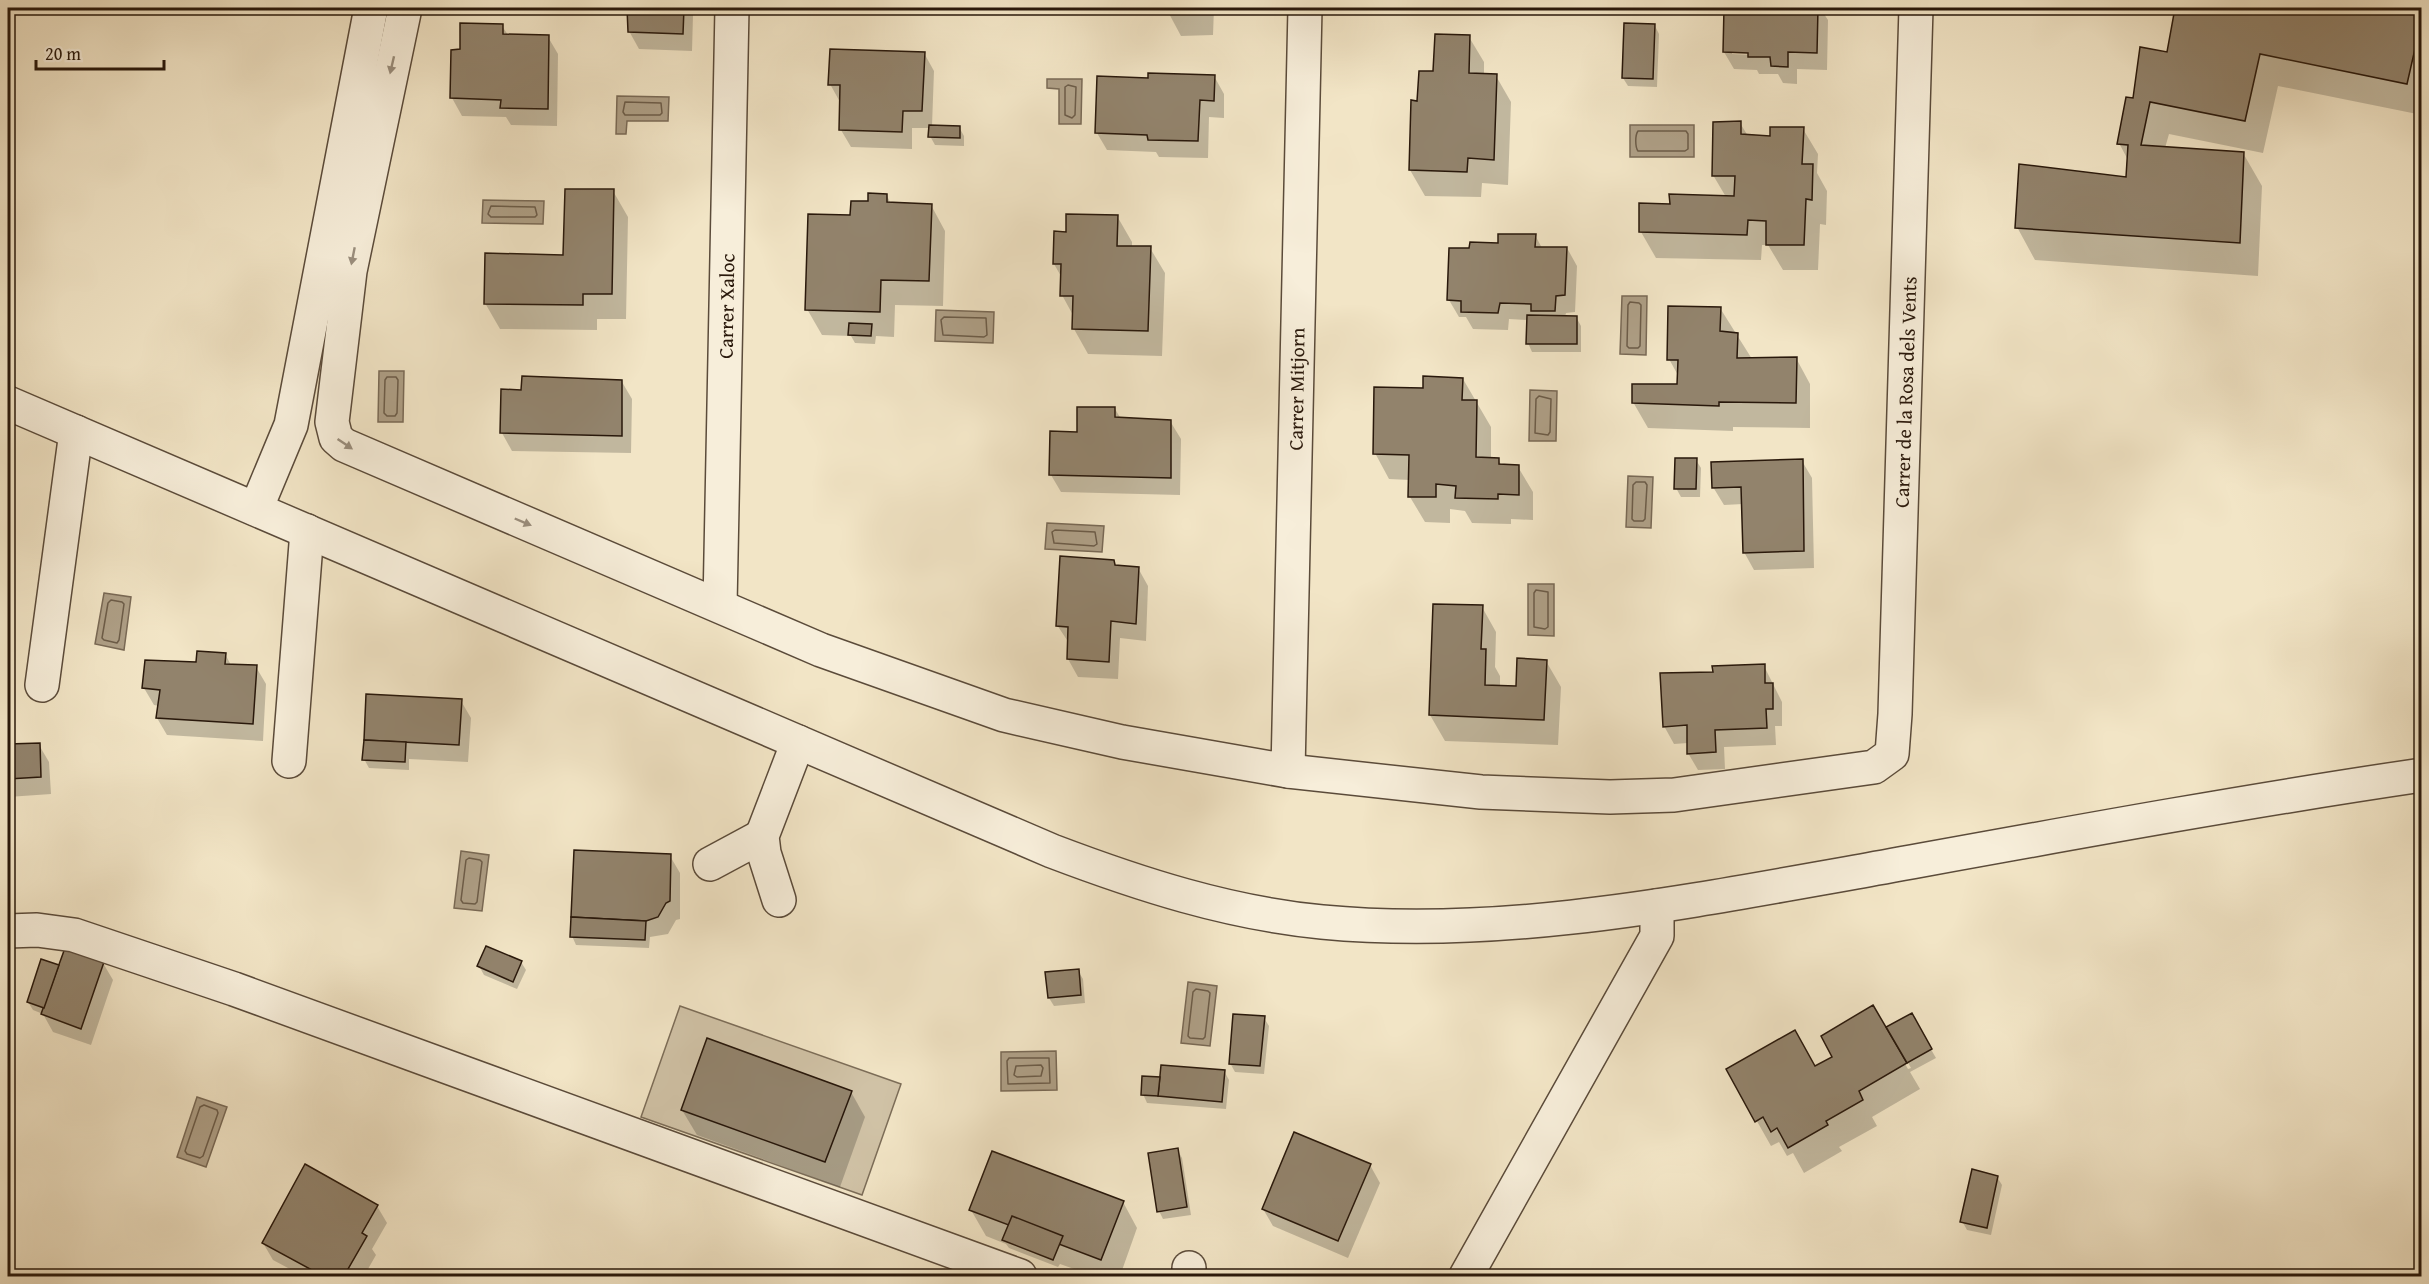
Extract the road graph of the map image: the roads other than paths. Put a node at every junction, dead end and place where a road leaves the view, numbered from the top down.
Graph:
1 (371, 8) edge
2 (405, 8) edge
3 (732, 8) edge
4 (1305, 8) edge
5 (1916, 8) edge
6 (8, 403) edge
7 (75, 432) junction
8 (256, 509) junction
9 (307, 531) junction
10 (720, 605) junction
11 (42, 685) dead end
12 (798, 742) junction
13 (288, 761) dead end
14 (1288, 771) junction
15 (2421, 775) edge
16 (762, 836) junction
17 (710, 864) dead end
18 (779, 900) dead end
19 (1657, 906) junction
20 (8, 931) edge
21 (1020, 1276) edge
22 (1466, 1276) edge

1 - 8 street
2 -> 10 street
3 - 10 street, Carrer Xaloc
4 - 14 street, Carrer Mitjorn
5 - 14 street, Carrer de la Rosa dels Vents
6 - 7 street
7 - 8 street
7 - 11 street
8 - 9 street
9 - 12 street
9 - 13 street
10 - 14 street
12 - 16 street
12 - 19 street
15 - 19 street
16 - 17 street
16 - 18 street
19 - 22 street
20 - 21 street

